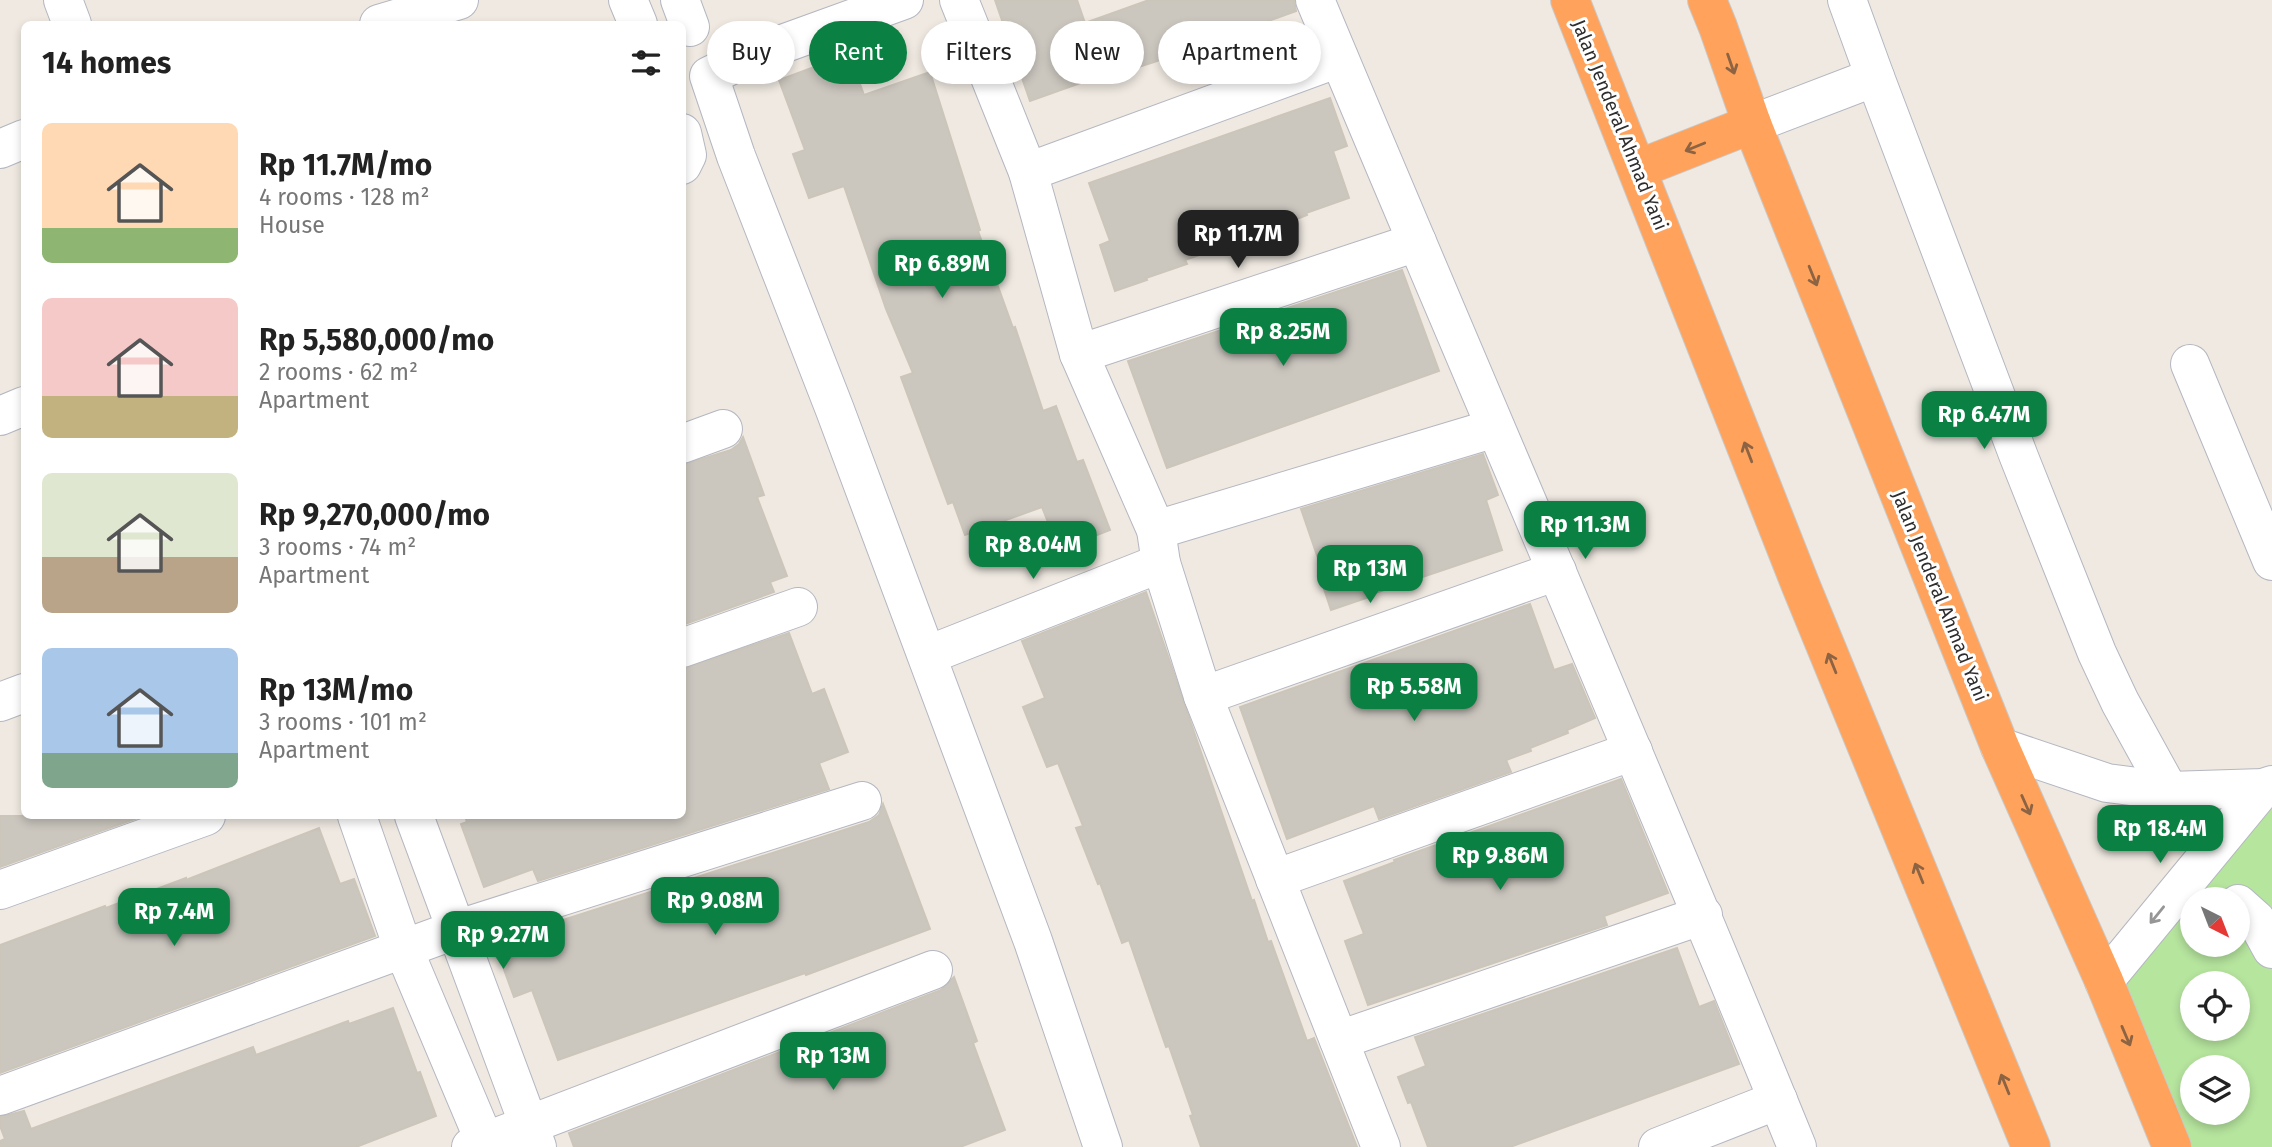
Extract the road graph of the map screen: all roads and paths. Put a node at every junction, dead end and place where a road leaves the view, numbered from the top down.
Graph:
1 (63, 0) edge
2 (459, 0) edge
3 (628, 0) edge
4 (904, 0) edge
5 (958, 0) edge
6 (1315, 0) edge
7 (1570, 0) edge
8 (1706, 0) edge
9 (1847, 0) edge
10 (71, 21) edge
11 (389, 21) edge
12 (637, 21) edge
13 (1339, 58) junction
14 (1875, 77) junction
15 (1752, 124) junction
16 (21, 140) edge
17 (0, 149) edge
18 (1639, 169) junction
19 (1028, 172) junction
20 (1417, 242) junction
21 (1079, 354) junction
22 (2190, 365) dead end
23 (21, 407) edge
24 (0, 416) edge
25 (1495, 428) junction
26 (723, 429) dead end
27 (686, 443) edge
28 (1158, 546) junction
29 (2272, 561) edge
30 (1557, 571) junction
31 (798, 607) dead end
32 (686, 647) edge
33 (928, 655) junction
34 (21, 694) edge
35 (1203, 696) junction
36 (0, 702) edge
37 (2000, 747) junction
38 (1633, 751) junction
39 (2268, 786) edge
40 (2169, 791) junction
41 (862, 802) dead end
42 (198, 819) edge
43 (358, 819) edge
44 (415, 819) edge
45 (1275, 879) junction
46 (2186, 879) junction
47 (2203, 887) edge
48 (0, 890) edge
49 (2250, 914) edge
50 (1703, 915) junction
51 (455, 930) junction
52 (403, 948) junction
53 (2272, 949) edge
54 (933, 970) dead end
55 (2104, 981) junction
56 (1339, 1040) junction
57 (0, 1096) edge
58 (1778, 1100) junction
59 (533, 1135) edge
60 (481, 1145) edge
61 (1103, 1147) edge
62 (1381, 1147) edge
63 (1658, 1147) edge
64 (1797, 1147) edge
65 (2031, 1147) edge
66 (2172, 1147) edge

1 - 10 street
2 - 11 street
3 - 12 street
4 - 33 street
5 - 19 street
6 - 13 street
7 - 18 highway, Jalan Jenderal Ahmad Yani
8 -> 15 highway, Jalan Jenderal Ahmad Yani
9 - 14 street
13 - 19 street
13 - 20 street
14 - 15 street
14 - 40 street
15 -> 18 highway
15 -> 37 highway, Jalan Jenderal Ahmad Yani
16 - 17 street
65 -> 18 highway, Jalan Jenderal Ahmad Yani
19 - 21 street
20 - 21 street
20 - 25 street
21 - 28 street
22 - 29 street
23 - 24 street
25 - 28 street
25 - 30 street
26 - 27 street
28 - 33 street
28 - 35 street
30 - 35 street
30 - 38 street
31 - 32 street
33 - 61 street
34 - 36 street
35 - 45 street
37 - 40 street
37 -> 55 highway, Jalan Jenderal Ahmad Yani
38 - 45 street
38 - 50 street
39 - 40 street
39 - 46 street
41 - 51 street
42 - 48 street
43 - 52 street
44 - 51 street
45 - 56 street
46 - 47 street
46 -> 55 street
49 - 53 street
50 - 56 street
50 - 58 street
51 - 52 street
51 - 59 street
52 - 57 street
52 - 60 street
54 - 59 street
55 -> 66 highway, Jalan Jenderal Ahmad Yani
56 - 62 street
58 - 63 street
58 - 64 street
59 - 60 street

